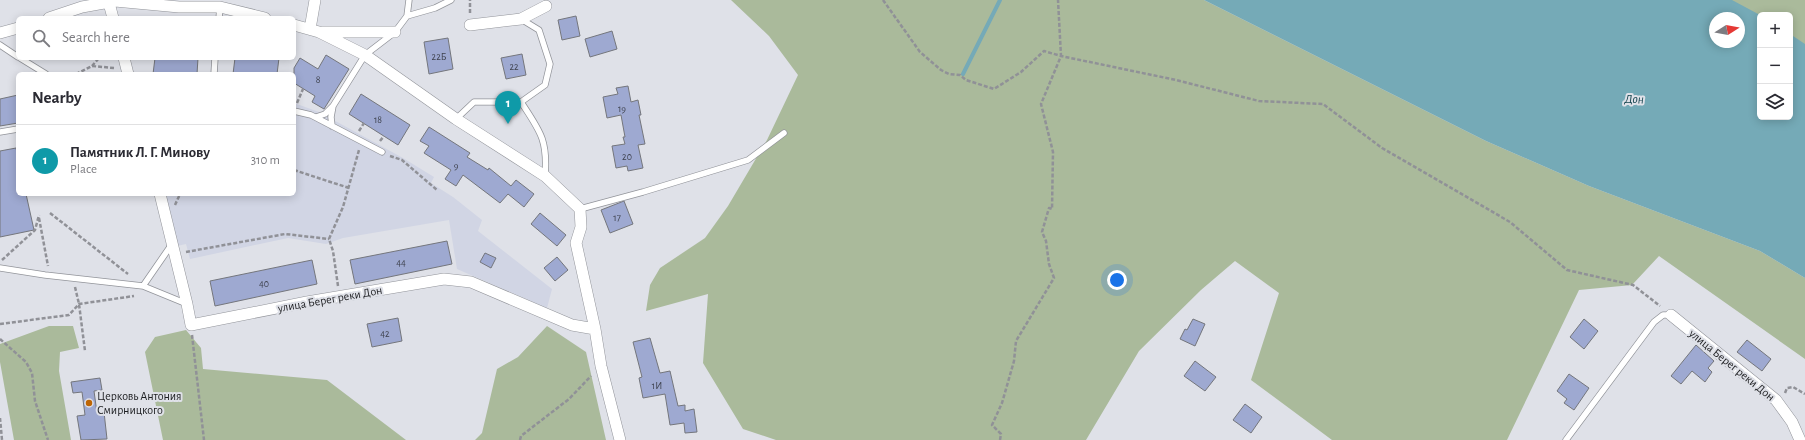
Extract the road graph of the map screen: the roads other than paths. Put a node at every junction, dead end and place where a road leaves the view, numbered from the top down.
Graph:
1 (315, 0) edge
2 (409, 0) edge
3 (451, 0) edge
4 (113, 1) edge
5 (546, 6) dead end
6 (220, 12) edge
7 (55, 16) edge
8 (113, 16) edge
9 (250, 16) edge
10 (407, 16) junction
11 (521, 19) junction
12 (296, 25) edge
13 (470, 25) dead end
14 (16, 29) edge
15 (315, 30) junction
16 (394, 32) junction
17 (0, 34) edge
18 (0, 46) edge
19 (16, 55) edge
20 (365, 55) junction
21 (24, 60) edge
22 (124, 60) edge
23 (215, 60) edge
24 (43, 72) edge
25 (128, 72) edge
26 (214, 72) edge
27 (521, 102) junction
28 (333, 106) junction
29 (296, 111) edge
30 (316, 117) junction
31 (456, 119) junction
32 (332, 126) junction
33 (16, 129) edge
34 (0, 132) edge
35 (784, 133) dead end
36 (382, 152) road end
37 (545, 176) junction
38 (160, 196) edge
39 (580, 210) junction
40 (173, 249) junction
41 (0, 268) edge
42 (143, 286) junction
43 (187, 304) junction
44 (1671, 314) joint
45 (596, 329) junction
46 (620, 440) edge
47 (1566, 440) edge
48 (1800, 440) edge

1 - 15 street
2 - 10 lane
3 - 10 lane
4 - 6 street
4 - 7 street
4 - 8 street
5 - 11 street
6 - 9 street
10 - 16 lane
11 - 13 street
11 - 27 lane
12 - 15 street
14 - 17 street
15 - 16 street
15 - 20 street
16 - 20 lane
18 - 19 lane
20 - 28 lane
20 - 31 street
21 - 24 lane
22 - 25 street
23 - 26 lane
27 - 31 lane
27 - 37 lane
28 - 30 lane
28 - 32 lane
29 - 30 lane
30 - 32 lane
31 - 37 street
32 - 36 lane
33 - 34 lane
35 - 39 lane
37 - 39 street
38 - 40 street
39 - 45 street
40 - 42 lane
40 - 43 street
41 - 42 lane
42 - 43 lane
43 - 45 street, улица Берег реки Дон
44 - 47 lane
44 - 48 street, улица Берег реки Дон
45 - 46 street

